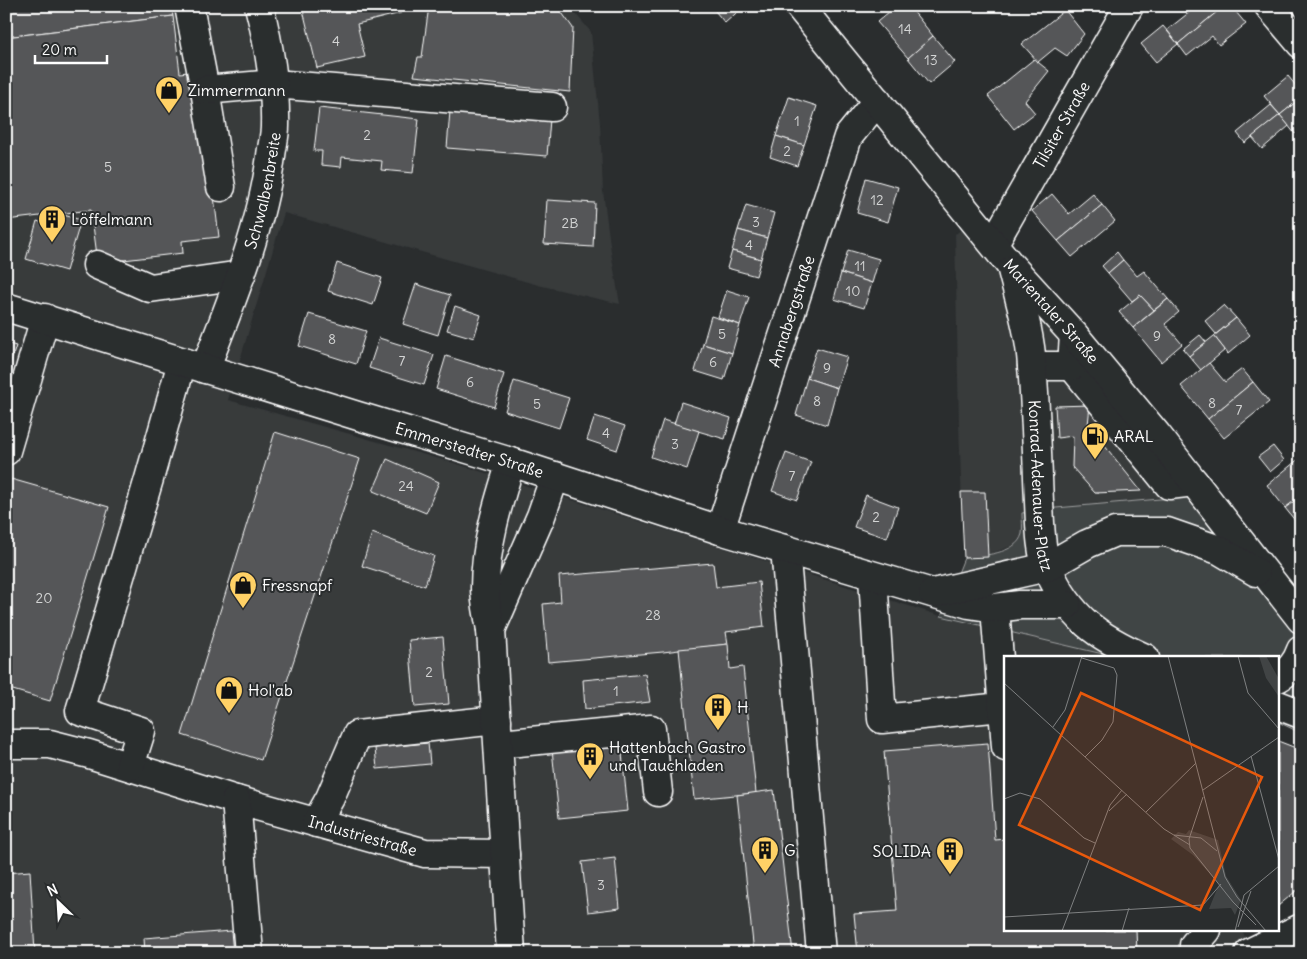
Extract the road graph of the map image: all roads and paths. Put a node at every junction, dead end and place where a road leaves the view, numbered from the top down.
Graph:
1 (188, 6) edge
2 (260, 6) edge
3 (798, 6) edge
4 (1129, 6) edge
5 (1269, 6) edge
6 (1301, 44) edge
7 (274, 84) junction
8 (205, 90) junction
9 (877, 101) junction
10 (552, 107) dead end
11 (221, 187) dead end
12 (994, 243) junction
13 (97, 265) dead end
14 (1011, 266) junction
15 (241, 275) junction
16 (6, 307) edge
17 (45, 318) junction
18 (1074, 335) junction
19 (193, 366) junction
20 (1032, 366) junction
21 (1072, 366) junction
22 (6, 451) edge
23 (511, 462) junction
24 (555, 476) junction
25 (1194, 482) junction
26 (720, 530) junction
27 (786, 549) junction
28 (1046, 567) junction
29 (873, 577) junction
30 (1270, 581) junction
31 (933, 593) junction
32 (1067, 605) junction
33 (995, 608) junction
34 (1301, 619) edge
35 (491, 630) junction
36 (1301, 650) edge
37 (1142, 656) edge
38 (1280, 677) edge
39 (1280, 706) edge
40 (1002, 707) junction
41 (1301, 714) edge
42 (1004, 727) edge
43 (498, 732) junction
44 (6, 744) edge
45 (130, 766) junction
46 (658, 792) dead end
47 (236, 800) junction
48 (316, 823) junction
49 (505, 854) junction
50 (1301, 928) edge
51 (1205, 932) edge
52 (1253, 952) edge
53 (249, 953) edge
54 (511, 953) edge
55 (821, 953) edge
56 (1194, 953) edge

1 - 8 main road
2 - 7 main road, Schwalbenbreite
3 - 9 main road, Marientaler Straße
4 - 12 main road, Tilsiter Straße
5 - 6 main road
7 - 8 main road
7 - 10 main road
7 - 15 main road, Schwalbenbreite
8 - 11 main road
9 - 12 main road, Marientaler Straße
9 - 26 main road, Annabergstraße
12 - 14 main road, Marientaler Straße
13 - 15 main road
14 - 18 main road, Marientaler Straße
14 - 20 main road, Konrad-Adenauer-Platz
15 - 19 main road, Schwalbenbreite
16 - 17 main road, Emmerstedter Straße
17 - 19 main road, Emmerstedter Straße
17 - 22 main road
18 - 21 main road
18 - 25 main road, Marientaler Straße
19 - 23 main road, Emmerstedter Straße
19 - 45 main road, Schwalbenbreite
20 - 21 main road
20 - 28 main road, Konrad-Adenauer-Platz
21 - 25 main road
23 - 24 main road, Emmerstedter Straße
23 - 35 main road
24 - 26 main road, Emmerstedter Straße
24 - 35 main road
25 - 30 main road, Marientaler Straße
26 - 27 main road, Emmerstedter Straße
27 - 29 main road, Emmerstedter Straße
27 - 55 main road
28 - 30 main road, Emmerstedter Straße
28 - 31 main road, Emmerstedter Straße
28 - 32 main road, Konrad-Adenauer-Platz
29 - 31 main road, Emmerstedter Straße
29 - 40 main road
30 - 34 main road, Marientaler Straße
31 - 33 main road, Emmerstedter Straße
32 - 33 main road, Emmerstedter Straße
32 - 37 main road, Konrad-Adenauer-Platz
33 - 40 main road
35 - 43 main road
36 - 38 main road
39 - 41 main road
40 - 42 main road
43 - 46 main road
43 - 48 main road
43 - 49 main road
44 - 45 main road, Industriestraße
45 - 47 main road, Industriestraße
47 - 48 main road, Industriestraße
47 - 53 main road
48 - 49 main road, Industriestraße
49 - 54 main road
50 - 52 main road
51 - 56 main road

